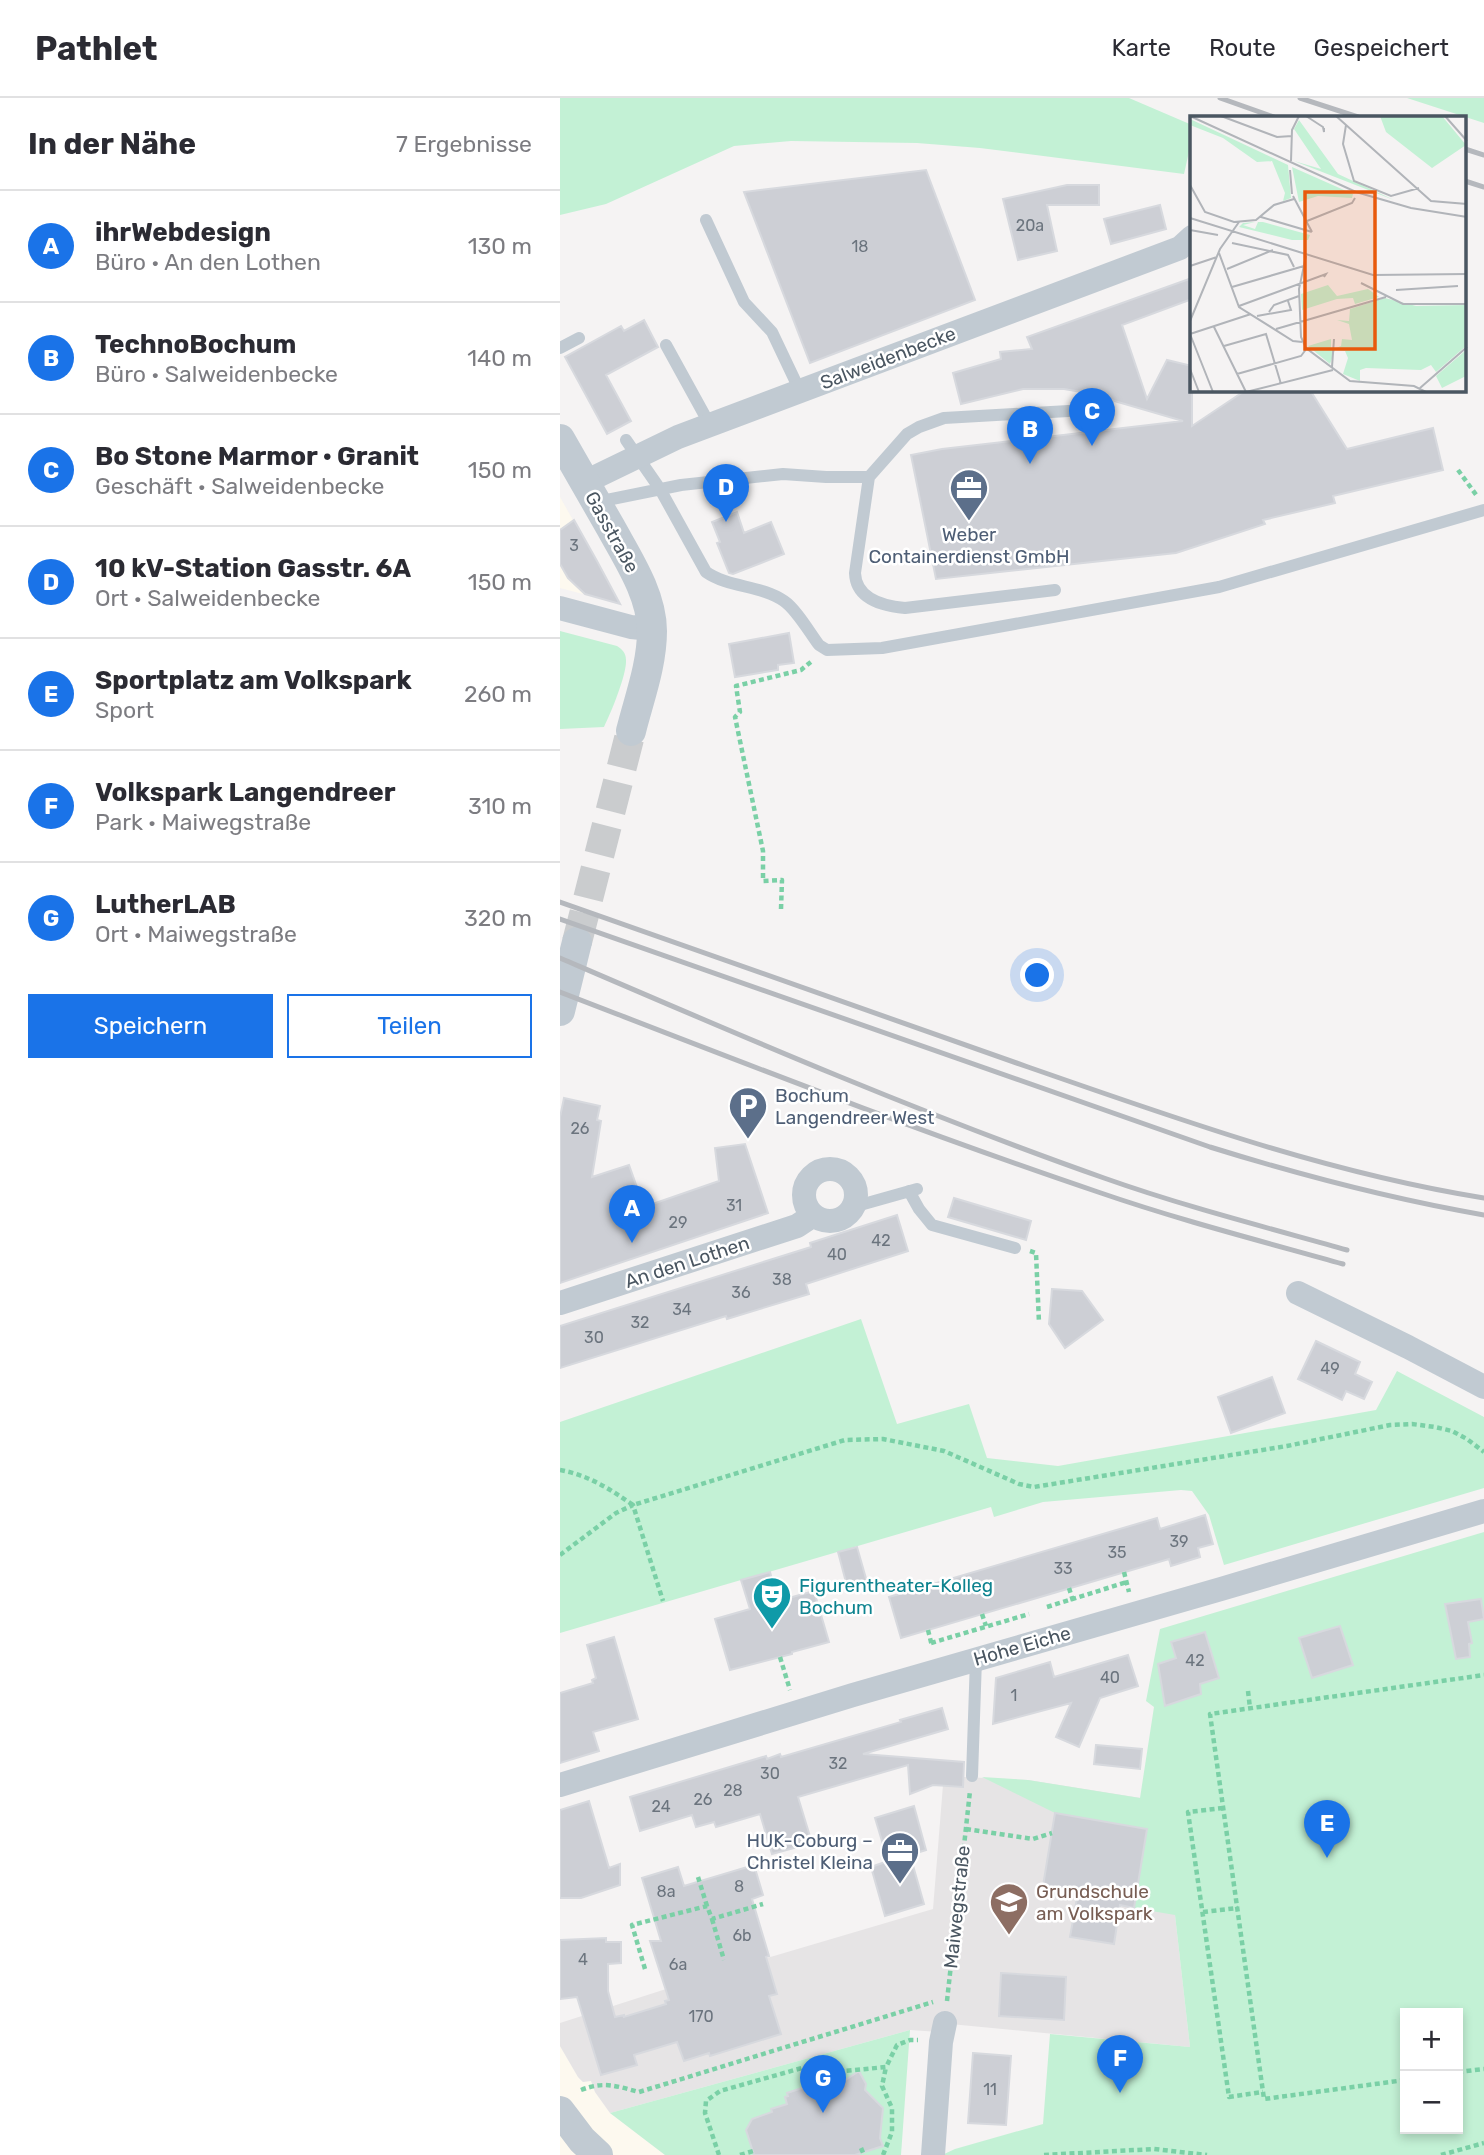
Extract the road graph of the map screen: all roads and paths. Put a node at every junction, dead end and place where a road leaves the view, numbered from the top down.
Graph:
1 (706, 220) dead end
2 (1190, 239) edge
3 (579, 338) dead end
4 (666, 345) dead end
5 (560, 348) edge
6 (800, 391) junction
7 (1086, 410) dead end
8 (710, 425) junction
9 (560, 439) edge
10 (631, 448) junction
11 (1458, 470) dead end
12 (869, 477) junction
13 (660, 489) junction
14 (591, 492) junction
15 (1482, 510) edge
16 (1055, 590) dead end
17 (560, 608) edge
18 (652, 629) junction
19 (827, 650) junction
20 (631, 731) tunnel mouth
21 (781, 909) dead end
22 (578, 942) tunnel mouth
23 (560, 1011) edge
24 (853, 1207) junction
25 (812, 1216) junction
26 (1014, 1248) joint
27 (1298, 1293) dead end
28 (560, 1303) edge
29 (1039, 1323) dead end
30 (1484, 1387) edge
31 (1484, 1452) edge
32 (560, 1470) edge
33 (633, 1505) junction
34 (1484, 1511) edge
35 (560, 1556) edge
36 (1127, 1582) dead end
37 (663, 1601) dead end
38 (1047, 1607) dead end
39 (1029, 1614) dead end
40 (931, 1643) dead end
41 (780, 1657) dead end
42 (976, 1659) junction
43 (1484, 1675) edge
44 (1248, 1691) dead end
45 (1250, 1708) junction
46 (797, 1712) junction
47 (972, 1776) joint
48 (560, 1784) edge
49 (1223, 1808) junction
50 (966, 1829) junction
51 (1052, 1833) dead end
52 (698, 1877) dead end
53 (763, 1904) dead end
54 (707, 1906) junction
55 (1238, 1908) junction
56 (1203, 1912) junction
57 (712, 1919) junction
58 (724, 1960) dead end
59 (645, 1969) dead end
60 (947, 1997) junction
61 (945, 2023) joint
62 (910, 2040) dead end
63 (886, 2067) junction
64 (1484, 2069) edge
65 (842, 2071) junction
66 (1463, 2072) edge
67 (1400, 2081) edge
68 (840, 2088) dead end
69 (580, 2090) dead end
70 (1263, 2092) junction
71 (560, 2111) edge
72 (1484, 2143) edge
73 (861, 2148) dead end
74 (753, 2151) dead end
75 (1155, 2152) edge
76 (594, 2154) edge
77 (719, 2155) edge
78 (740, 2155) edge
79 (864, 2155) edge
80 (883, 2155) edge
81 (933, 2155) edge
82 (1044, 2155) edge
83 (1207, 2155) edge
84 (1441, 2155) edge

1 - 6 lane
2 - 6 street, Salweidenbecke
3 - 5 lane
4 - 8 lane
6 - 8 street, Salweidenbecke
7 - 12 lane
8 - 10 street, Salweidenbecke
9 - 14 street, Gasstraße
10 - 13 lane
10 - 14 street, Salweidenbecke
11 - 15 path
12 - 13 lane
12 - 16 lane
13 - 14 lane
13 - 19 lane
14 - 18 street, Gasstraße
15 - 19 lane
17 - 18 street
18 - 20 street
19 - 21 path
22 - 23 street
24 - 25 street, An den Lothen
24 - 25 street
24 - 26 lane
25 - 28 street, An den Lothen
26 - 29 path
27 - 30 street
31 - 33 path
32 - 33 path
33 - 35 path
33 - 37 path
34 - 42 street, Hohe Eiche
36 - 38 path
39 - 40 path
41 - 46 path
42 - 46 street, Hohe Eiche
42 - 47 lane
43 - 45 path
44 - 45 path
45 - 49 path
46 - 48 street, Hohe Eiche
47 - 50 path, Maiwegstraße
49 - 55 path
49 - 56 path
50 - 51 path
50 - 60 path, Maiwegstraße
52 - 54 path
53 - 57 path
54 - 57 path
54 - 59 path
55 - 56 path
55 - 70 path
56 - 70 path
57 - 58 path
60 - 61 path, Maiwegstraße
60 - 69 path
61 - 81 street
62 - 63 path
63 - 65 path
63 - 80 path
64 - 66 path
65 - 68 path
65 - 77 path
67 - 70 path
71 - 76 street
72 - 84 path
73 - 79 path
74 - 78 path
75 - 82 path
75 - 83 path

